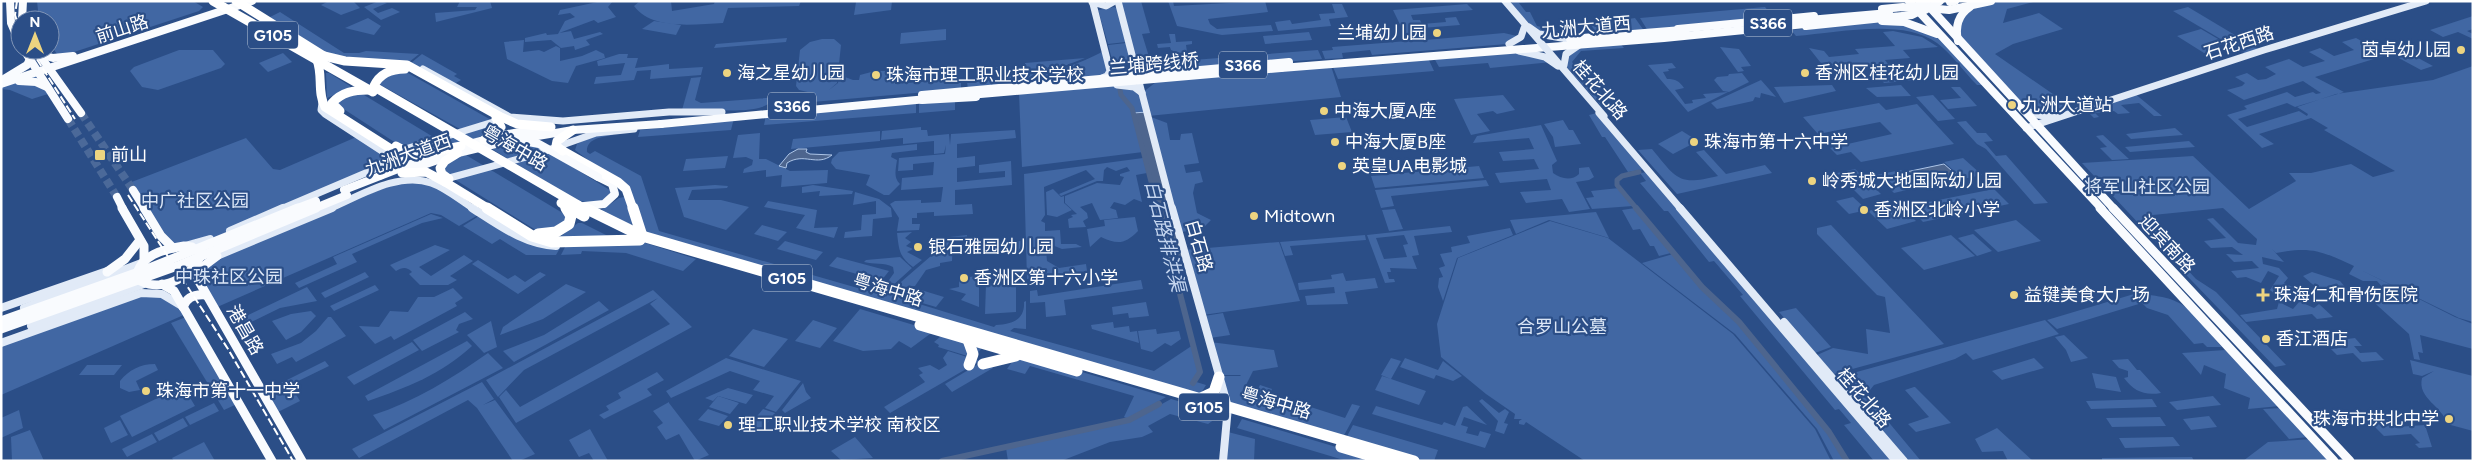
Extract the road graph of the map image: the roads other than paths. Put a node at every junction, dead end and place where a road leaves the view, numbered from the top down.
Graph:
1 (10, 1) edge
2 (213, 1) edge
3 (252, 1) edge
4 (1117, 1) edge
5 (1504, 1) edge
6 (1893, 1) edge
7 (1910, 1) tunnel mouth
8 (1940, 1) edge
9 (1991, 1) edge
10 (2426, 1) edge
11 (238, 2) edge
12 (1091, 2) edge
13 (1952, 4) edge
14 (1973, 4) edge
15 (227, 8) junction
16 (1923, 8) edge
17 (1887, 13) junction
18 (10, 15) edge
19 (1879, 21) junction
20 (1524, 28) junction
21 (1532, 30) junction
22 (1648, 32) junction
23 (1664, 38) junction
24 (1567, 39) junction
25 (1944, 39) junction
26 (1958, 41) junction
27 (1580, 44) junction
28 (1510, 47) junction
29 (1965, 49) junction
30 (1955, 50) junction
31 (79, 57) junction
32 (60, 58) edge
33 (321, 58) junction
34 (29, 60) edge
35 (31, 60) edge
36 (43, 60) edge
37 (1553, 60) junction
38 (1134, 62) junction
39 (395, 63) junction
40 (1325, 63) junction
41 (1110, 65) junction
42 (1564, 65) junction
43 (1281, 66) joint
44 (47, 67) junction
45 (38, 71) junction
46 (1152, 73) junction
47 (1161, 78) junction
48 (1, 80) edge
49 (58, 81) junction
50 (1099, 81) junction
51 (1132, 81) junction
52 (1, 84) edge
53 (48, 88) junction
54 (374, 89) junction
55 (969, 93) joint
56 (922, 98) junction
57 (2020, 108) junction
58 (81, 113) tunnel mouth
59 (721, 115) junction
60 (2061, 116) junction
61 (497, 117) junction
62 (510, 117) junction
63 (68, 119) tunnel mouth
64 (562, 120) junction
65 (662, 121) junction
66 (1611, 123) junction
67 (2031, 126) junction
68 (551, 127) junction
69 (573, 130) junction
70 (2045, 135) junction
71 (588, 136) junction
72 (484, 140) junction
73 (508, 141) junction
74 (567, 149) junction
75 (392, 150) junction
76 (459, 150) junction
77 (402, 172) junction
78 (381, 175) junction
79 (448, 181) junction
80 (431, 183) junction
81 (133, 190) tunnel mouth
82 (117, 197) tunnel mouth
83 (561, 203) junction
84 (578, 205) junction
85 (641, 238) junction
86 (140, 240) junction
87 (612, 242) junction
88 (184, 246) junction
89 (173, 248) junction
90 (217, 256) junction
91 (144, 262) junction
92 (197, 266) junction
93 (107, 272) junction
94 (196, 278) junction
95 (144, 284) junction
96 (162, 284) junction
97 (206, 295) junction
98 (183, 307) junction
99 (1, 308) edge
100 (1, 316) edge
101 (1, 321) edge
102 (1, 329) edge
103 (1, 337) edge
104 (968, 340) junction
105 (1, 343) edge
106 (1020, 356) junction
107 (983, 364) dead end
108 (969, 365) dead end
109 (1220, 377) junction
110 (1199, 399) junction
111 (1227, 410) junction
112 (272, 461) edge
113 (302, 461) edge
114 (1223, 461) edge
115 (1388, 461) edge
116 (1414, 461) edge
117 (1896, 461) edge
118 (1904, 461) edge
119 (2334, 461) edge
120 (2350, 461) edge

1 - 18 main road
2 - 15 highway, G105
3 - 11 main road, 前山路
4 - 12 main road
4 - 38 main road
5 - 20 main road
5 - 21 main road
5 - 66 main road, bridge
6 - 17 main road
7 - 16 main road
8 - 16 main road
9 - 14 main road
10 - 60 main road, 石花西路
11 - 15 main road, 前山路
11 - 33 highway, G105
12 - 41 main road
13 - 14 main road
13 - 16 main road
14 - 26 main road
15 - 31 main road, 前山路
15 - 33 highway, G105
16 - 17 main road
16 - 17 main road
16 - 23 main road, bridge
16 - 25 main road
16 - 26 main road, 迎宾南路
17 - 19 main road
17 - 22 main road, 九洲大道西 / S366
17 - 22 main road
17 - 23 main road, 九洲大道西 / S366
19 - 23 main road
19 - 25 main road
20 - 21 main road
20 - 28 main road
21 - 24 main road
22 - 24 main road, 九洲大道西 / S366
23 - 27 main road, 九洲大道西 / S366
24 - 28 main road, 九洲大道西 / S366
25 - 30 main road
26 - 29 main road, 迎宾南路
27 - 28 main road, 九洲大道西 / S366
27 - 42 main road
28 - 37 main road
28 - 40 main road, 九洲大道西 / S366
29 - 30 main road
29 - 57 main road, 迎宾南路
30 - 67 main road
31 - 32 main road
31 - 44 main road, 前山路
31 - 49 main road
33 - 39 highway
33 - 54 highway, G105
33 - 75 highway
34 - 48 main road
35 - 45 main road
36 - 44 main road
37 - 42 main road, 桂花北路
37 - 66 main road, 桂花北路
38 - 41 main road
38 - 46 main road
38 - 51 main road, 白石路
39 - 61 highway
39 - 62 main road
40 - 43 main road, 九洲大道西
40 - 47 main road, S366
41 - 50 main road
41 - 51 main road
42 - 66 main road, 桂花北路
43 - 55 main road, 兰埔跨线桥, bridge
44 - 45 main road, 前山路
44 - 49 main road
45 - 48 main road, 前山路
45 - 52 main road, 前山路
45 - 53 main road
46 - 47 main road, S366
46 - 51 main road, S366
47 - 51 main road, S366
49 - 58 main road
50 - 51 main road, S366
50 - 56 main road, S366
51 - 109 main road, 白石路
52 - 53 main road
53 - 63 main road
54 - 61 highway
54 - 75 highway
54 - 83 highway, 粤海中路 / G105
54 - 84 highway, 粤海中路 / G105, bridge
55 - 56 main road, 九洲大道西
56 - 59 main road, 九洲大道西 / S366
57 - 60 main road
57 - 67 main road, 迎宾南路
59 - 64 main road
59 - 65 main road, 九洲大道西 / S366
59 - 71 main road
60 - 67 main road, 石花西路
60 - 70 main road
61 - 68 highway, bridge
61 - 72 highway, bridge
62 - 64 main road
62 - 75 main road
64 - 71 main road
65 - 68 main road, 九洲大道西
65 - 69 main road, 九洲大道西 / S366, bridge
66 - 117 main road, 桂花北路
66 - 118 main road, 桂花北路
67 - 70 main road, 迎宾南路
67 - 119 main road
68 - 72 main road, 九洲大道西 / S366, bridge
69 - 73 main road, 九洲大道西 / S366, bridge
69 - 74 highway, bridge
70 - 120 main road, 迎宾南路
71 - 74 main road
72 - 76 main road, 九洲大道西 / S366, bridge
73 - 76 main road, 九洲大道西 / S366, bridge
73 - 84 main road, bridge
74 - 80 main road
74 - 85 highway
75 - 76 highway, bridge
75 - 78 highway, bridge
75 - 88 main road
76 - 77 main road, 九洲大道西 / S366, bridge
76 - 78 main road, 九洲大道西 / S366, bridge
76 - 79 highway, bridge
77 - 79 highway, bridge
77 - 102 main road, 九洲大道西 / S366, bridge
78 - 101 main road, 九洲大道西 / S366, bridge
79 - 83 highway
79 - 87 highway
80 - 87 main road
80 - 90 main road
81 - 89 main road
82 - 86 main road
83 - 85 highway, 粤海中路 / G105
84 - 85 highway, 粤海中路 / G105
85 - 87 highway
85 - 104 highway, 粤海中路 / G105
85 - 110 highway, 粤海中路 / G105
86 - 91 main road
86 - 93 main road
88 - 89 main road
88 - 92 main road
89 - 91 main road
90 - 92 main road
90 - 94 main road
91 - 93 main road
91 - 95 main road
91 - 100 main road
92 - 94 main road
92 - 96 main road
93 - 99 main road
94 - 97 main road, 港昌路
95 - 96 main road
95 - 103 main road
96 - 98 main road
97 - 98 main road
97 - 113 main road, 港昌路
98 - 105 main road
98 - 112 main road
104 - 106 highway, 粤海中路 / G105
104 - 108 highway
106 - 107 highway
106 - 111 highway, 粤海中路 / G105
109 - 110 highway
109 - 111 main road, 白石路
110 - 111 highway, 粤海中路 / G105
111 - 114 main road, 白石路
111 - 115 highway, 粤海中路 / G105
111 - 116 highway, 粤海中路 / G105

